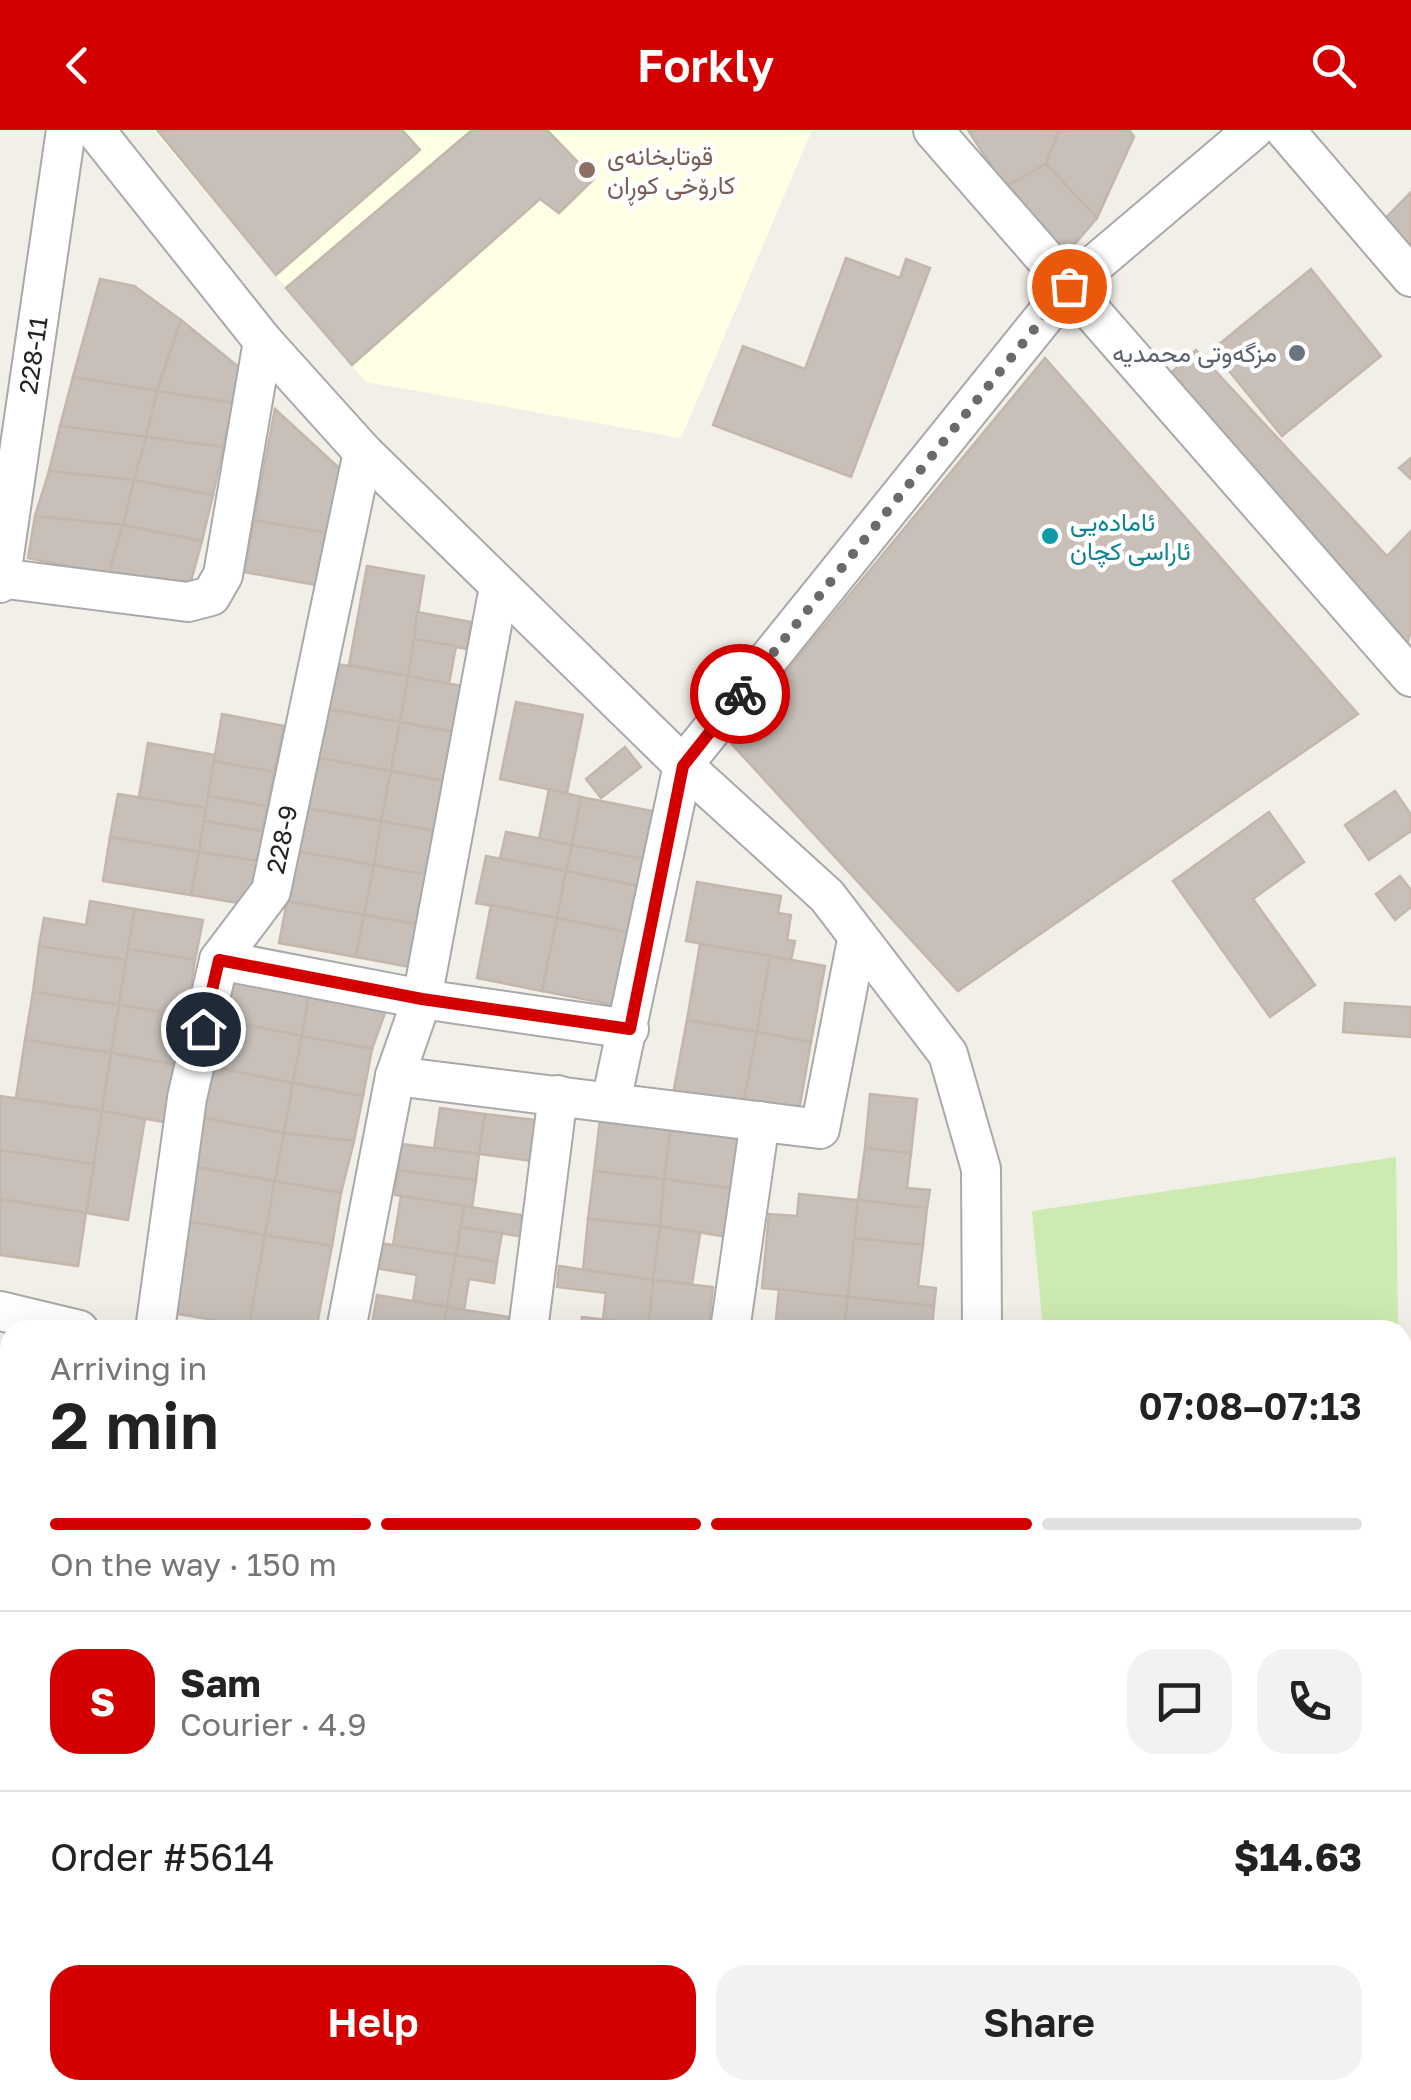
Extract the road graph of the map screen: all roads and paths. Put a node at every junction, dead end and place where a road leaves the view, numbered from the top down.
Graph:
1 (66, 130) edge
2 (95, 130) edge
3 (932, 130) edge
4 (1253, 130) edge
5 (1285, 130) edge
6 (1411, 278) edge
7 (1069, 286) junction
8 (263, 340) junction
9 (14, 390) edge
10 (362, 452) junction
11 (0, 580) edge
12 (499, 587) junction
13 (1411, 677) edge
14 (683, 766) junction
15 (857, 940) junction
16 (219, 960) junction
17 (422, 999) junction
18 (630, 1029) junction
19 (396, 1076) junction
20 (558, 1095) junction
21 (612, 1102) junction
22 (760, 1121) junction
23 (0, 1311) edge
24 (37, 1320) edge
25 (157, 1320) edge
26 (348, 1320) edge
27 (529, 1320) edge
28 (731, 1320) edge
29 (982, 1320) edge

1 - 9 street, 228-11
2 - 8 street
3 - 7 street
4 - 7 street
5 - 6 street
7 - 13 street
7 - 14 street
8 - 10 street
8 - 11 street
9 - 11 street, 228-11
10 - 12 street
10 - 16 street, 228-9
12 - 14 street
12 - 17 street
14 - 15 street
14 - 18 street
15 - 22 street
15 - 29 street
16 - 17 street
16 - 25 street, 228-9
17 - 18 street
17 - 19 street
18 - 21 street
19 - 20 street
19 - 26 street
20 - 21 street
20 - 27 street
21 - 22 street
22 - 28 street
23 - 24 street

